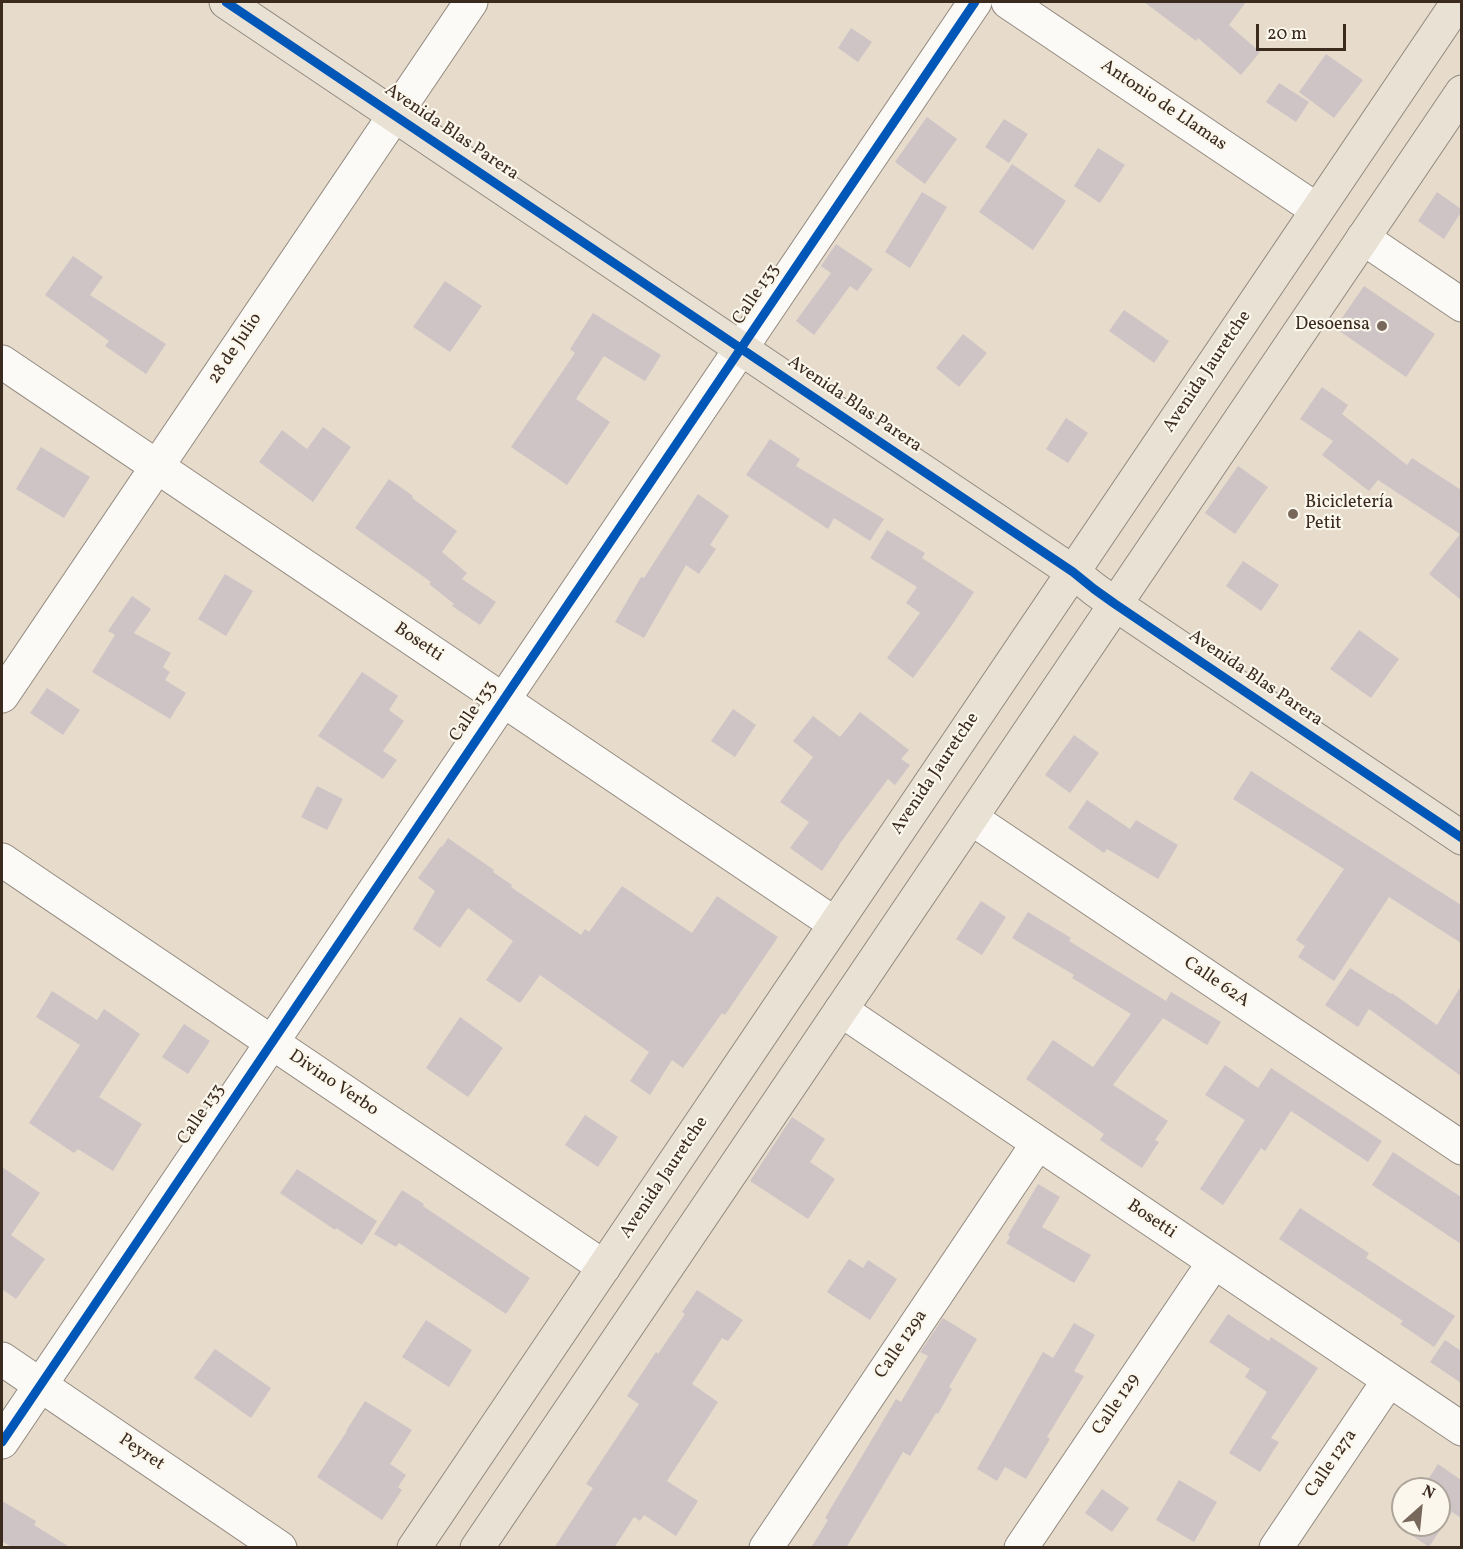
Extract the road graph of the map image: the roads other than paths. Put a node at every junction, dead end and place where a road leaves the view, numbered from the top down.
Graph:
1 (226, 2) edge
2 (471, 2) edge
3 (975, 2) edge
4 (1008, 2) edge
5 (1458, 2) edge
6 (1461, 92) edge
7 (394, 115) junction
8 (1317, 210) junction
9 (1363, 238) junction
10 (1461, 305) edge
11 (740, 349) junction
12 (2, 362) edge
13 (157, 466) junction
14 (1073, 572) junction
15 (1115, 604) junction
16 (2, 696) edge
17 (503, 700) junction
18 (971, 818) junction
19 (1461, 838) edge
20 (2, 860) edge
21 (835, 924) junction
22 (841, 1011) junction
23 (271, 1042) junction
24 (1038, 1143) junction
25 (1461, 1148) edge
26 (1214, 1262) junction
27 (604, 1267) junction
28 (2, 1359) edge
29 (1389, 1380) junction
30 (40, 1385) junction
31 (1461, 1429) edge
32 (2, 1442) edge
33 (280, 1548) edge
34 (414, 1548) edge
35 (477, 1548) edge
36 (766, 1548) edge
37 (1021, 1548) edge
38 (1276, 1548) edge

1 - 7 main road, Avenida Blas Parera
2 - 7 street, 28 de Julio
3 - 11 street, Calle 133
4 - 8 street, Antonio de Llamas
5 - 8 main road, Avenida Jauretche
6 - 9 main road
7 - 11 main road, Avenida Blas Parera
7 - 13 street, 28 de Julio
8 - 14 main road, Avenida Jauretche
9 - 10 street
9 - 15 main road
11 - 14 main road, Avenida Blas Parera
11 - 17 street, Calle 133
12 - 13 street, Bosetti
13 - 16 street, 28 de Julio
13 - 17 street, Bosetti
14 - 15 main road, Avenida Blas Parera
14 - 21 main road, Avenida Jauretche
15 - 18 main road
15 - 19 main road, Avenida Blas Parera
17 - 21 street, Bosetti
17 - 23 street, Calle 133
18 - 22 main road
18 - 25 street, Calle 62A
20 - 23 street, Divino Verbo
21 - 27 main road, Avenida Jauretche
22 - 24 street, Bosetti
22 - 35 main road
23 - 27 street, Divino Verbo
23 - 30 street, Calle 133
24 - 26 street, Bosetti
24 - 36 street, Calle 129a
26 - 29 street, Bosetti
26 - 37 street, Calle 129
27 - 34 main road, Avenida Jauretche
28 - 30 street, Peyret
29 - 31 street, Bosetti
29 - 38 street, Calle 127a
30 - 32 street, Calle 133
30 - 33 street, Peyret

